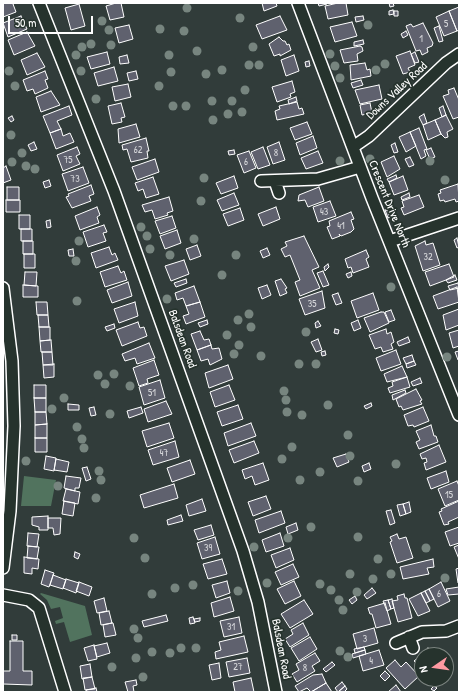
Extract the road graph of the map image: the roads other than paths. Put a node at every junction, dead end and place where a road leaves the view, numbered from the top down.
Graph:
1 (39, 3) edge
2 (298, 3) edge
3 (459, 54) edge
4 (353, 147) junction
5 (360, 167) junction
6 (261, 181) dead end
7 (275, 181) junction
8 (279, 193) dead end
9 (459, 218) edge
10 (390, 241) junction
11 (3, 288) edge
12 (6, 327) edge
13 (7, 361) edge
14 (459, 415) edge
15 (8, 460) edge
16 (7, 497) edge
17 (3, 568) edge
18 (3, 595) edge
19 (459, 626) edge
20 (409, 637) junction
21 (396, 643) dead end
22 (413, 648) dead end
23 (65, 692) edge
24 (276, 692) edge

1 - 24 street, Balsdean Road
2 - 4 street, Crescent Drive North
3 - 4 street, Downs Valley Road
4 - 5 street, Crescent Drive North
5 - 7 street
5 - 10 street, Crescent Drive North
6 - 7 street
7 - 8 street
9 - 10 street
10 - 14 street, Crescent Drive North
11 - 12 street
12 - 13 street
13 - 15 street
15 - 16 street
16 - 17 street
18 - 23 street
19 - 20 street
20 - 21 street
20 - 22 street

